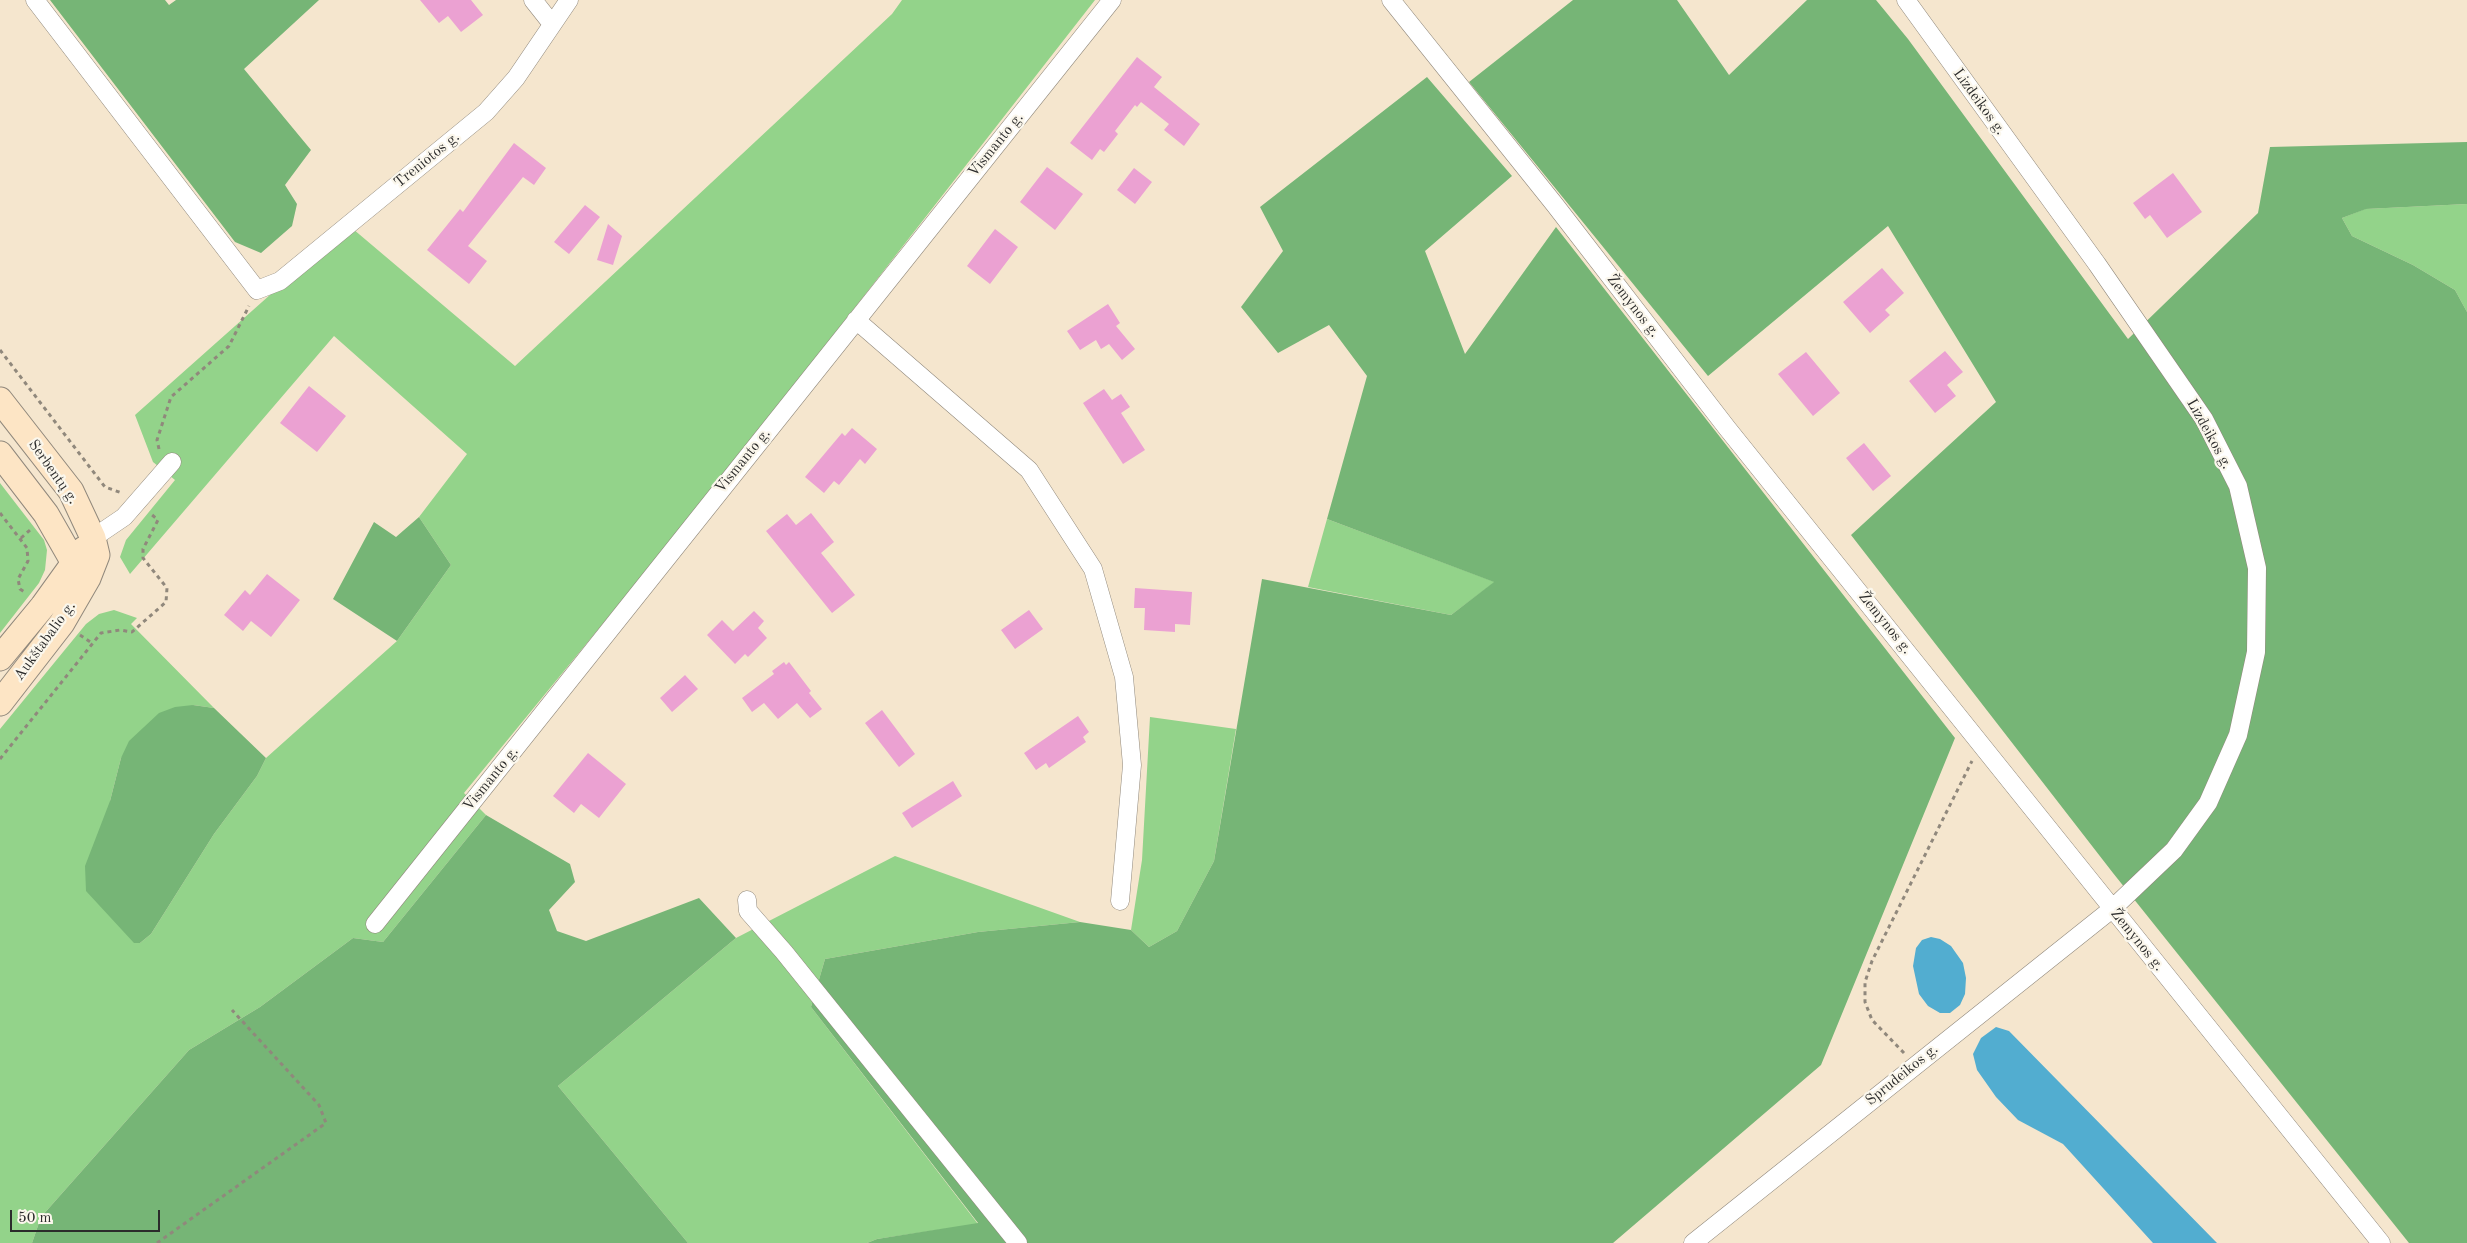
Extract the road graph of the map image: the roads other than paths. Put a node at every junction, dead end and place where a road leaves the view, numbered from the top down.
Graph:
1 (35, 0) edge
2 (533, 0) edge
3 (569, 0) edge
4 (1112, 0) edge
5 (1392, 0) edge
6 (1906, 0) edge
7 (552, 24) junction
8 (856, 320) junction
9 (0, 400) edge
10 (0, 454) edge
11 (172, 462) road end
12 (93, 538) junction
13 (81, 570) junction
14 (0, 658) edge
15 (0, 703) edge
16 (747, 900) dead end
17 (1120, 901) dead end
18 (2112, 909) junction
19 (375, 924) dead end
20 (1018, 1243) edge
21 (1694, 1243) edge
22 (2381, 1243) edge

1 - 7 street, Treniotos g.
2 - 7 street
3 - 7 street, Treniotos g.
4 - 8 street, Vismanto g.
5 - 18 street, Žemynos g.
6 - 18 street, Lizdeikos g.
8 - 17 street
8 - 19 street, Vismanto g.
9 - 12 main road, Serbentų g.
10 - 13 main road, Serbentų g.
11 - 12 street
12 - 13 main road
13 - 14 main road, Aukštabalio g.
13 - 15 main road, Aukštabalio g.
16 - 20 street
18 - 21 street, Sprudeikos g.
18 - 22 street, Žemynos g.

